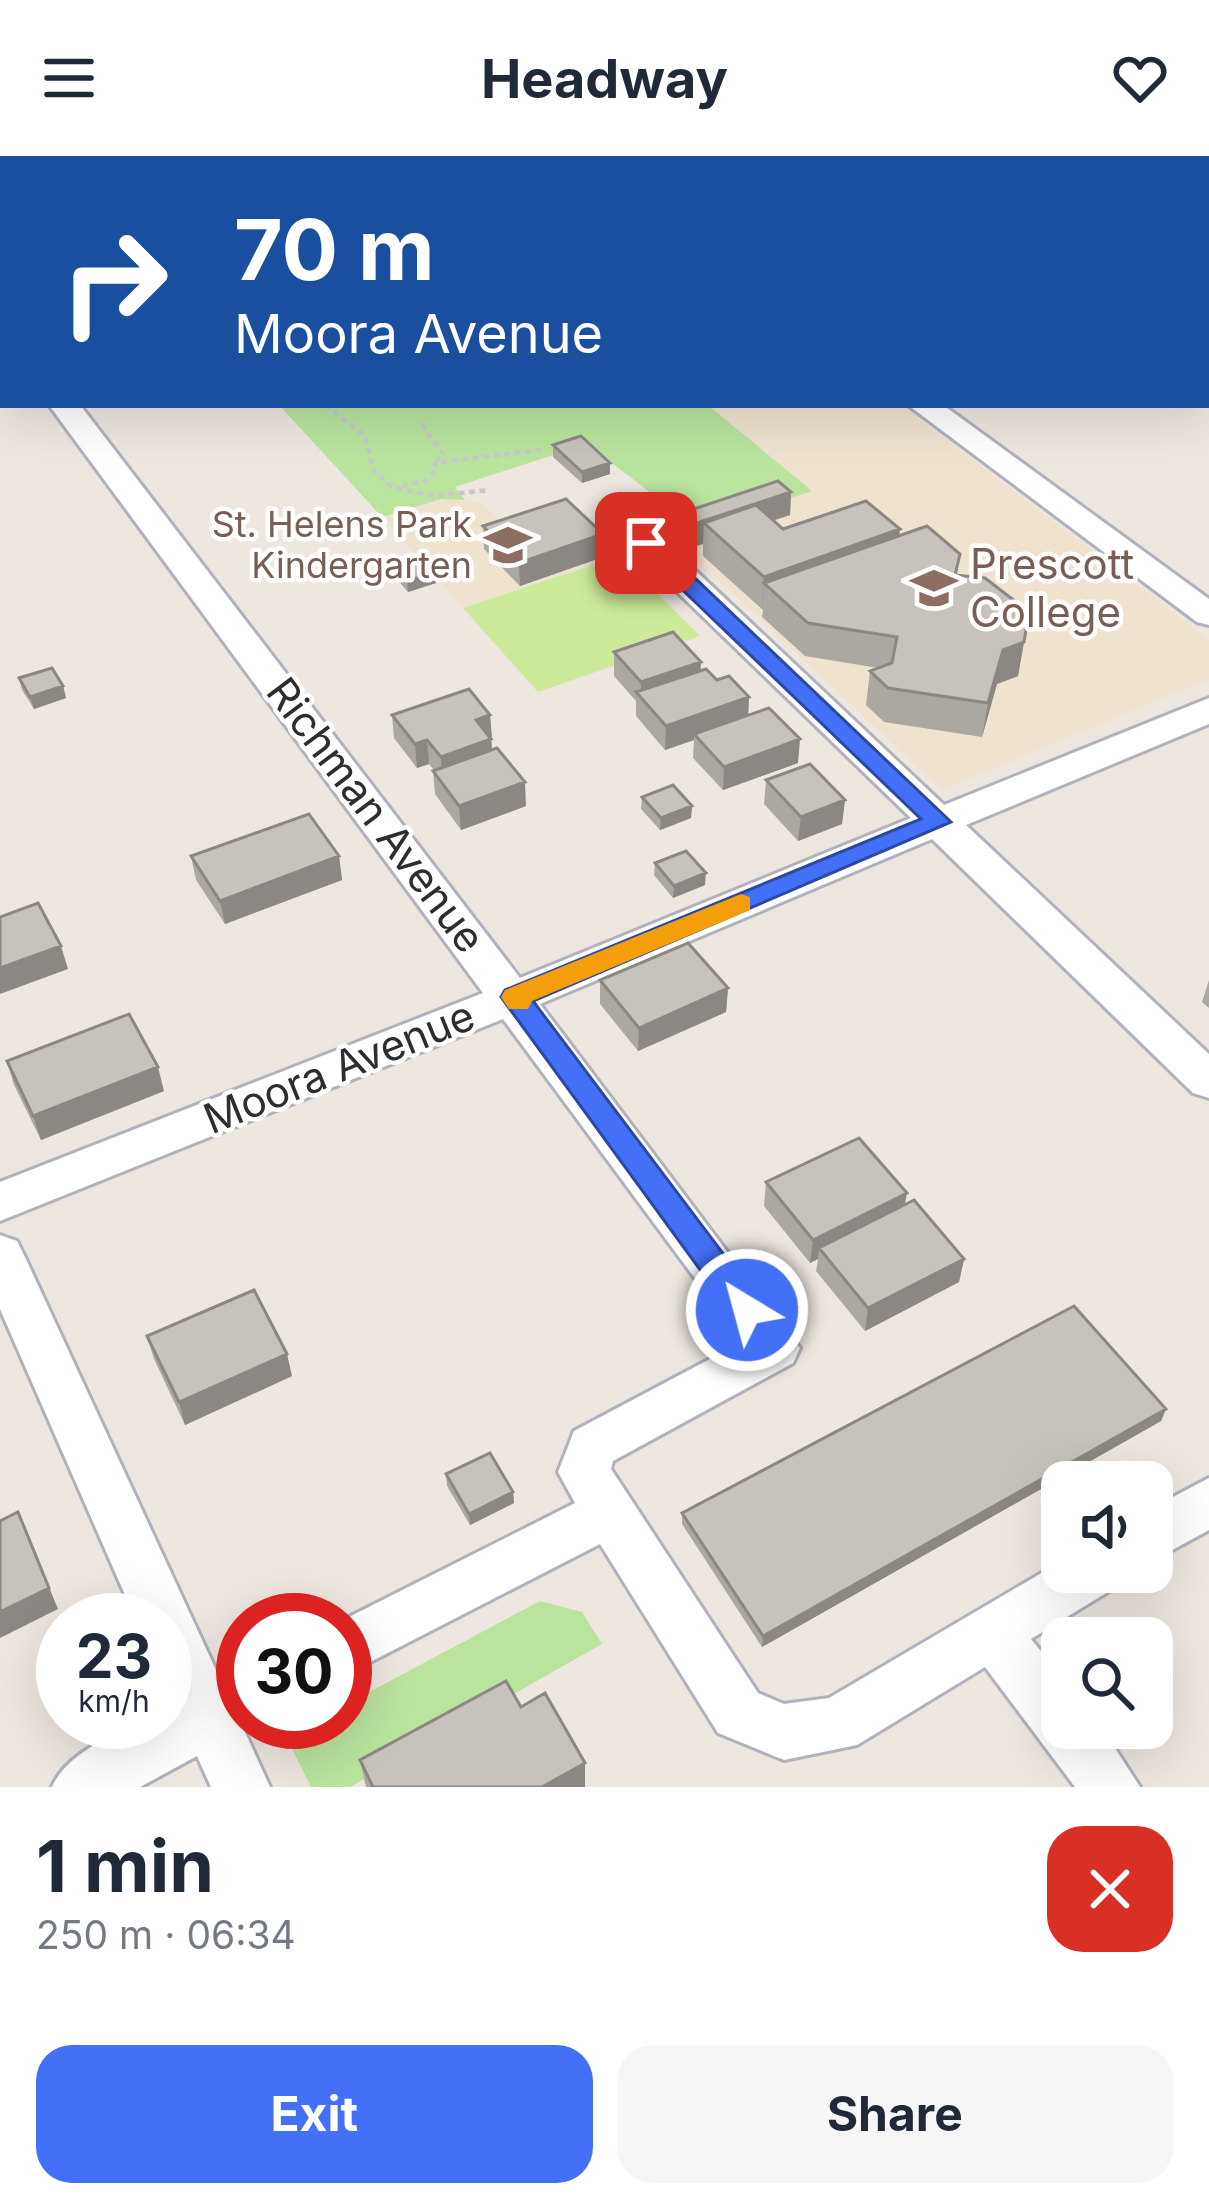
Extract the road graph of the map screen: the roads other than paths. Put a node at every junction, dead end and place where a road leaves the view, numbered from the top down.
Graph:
1 (66, 408) edge
2 (927, 408) edge
3 (614, 512) dead end
4 (1209, 615) edge
5 (1209, 710) edge
6 (938, 822) junction
7 (515, 997) junction
8 (1209, 1081) edge
9 (0, 1202) edge
10 (0, 1255) edge
11 (1209, 1502) edge
12 (610, 1513) junction
13 (1173, 1523) edge
14 (152, 1593) edge
15 (1057, 1593) edge
16 (992, 1632) junction
17 (372, 1634) edge
18 (192, 1660) edge
19 (216, 1695) edge
20 (1041, 1695) edge
21 (216, 1714) edge
22 (234, 1749) edge
23 (1082, 1749) edge
24 (81, 1787) edge
25 (241, 1787) edge
26 (1111, 1787) edge

1 - 7 street, Richman Avenue
2 - 4 street
3 - 6 street
5 - 6 street, Moora Avenue
6 - 7 street, Moora Avenue
6 - 8 street
7 - 9 street, Moora Avenue
7 - 12 street, Richman Avenue
10 - 14 street
11 - 13 street
12 - 16 street
12 - 17 street
15 - 16 street
16 - 20 street
18 - 19 street
21 - 24 street
22 - 25 street
23 - 26 street

